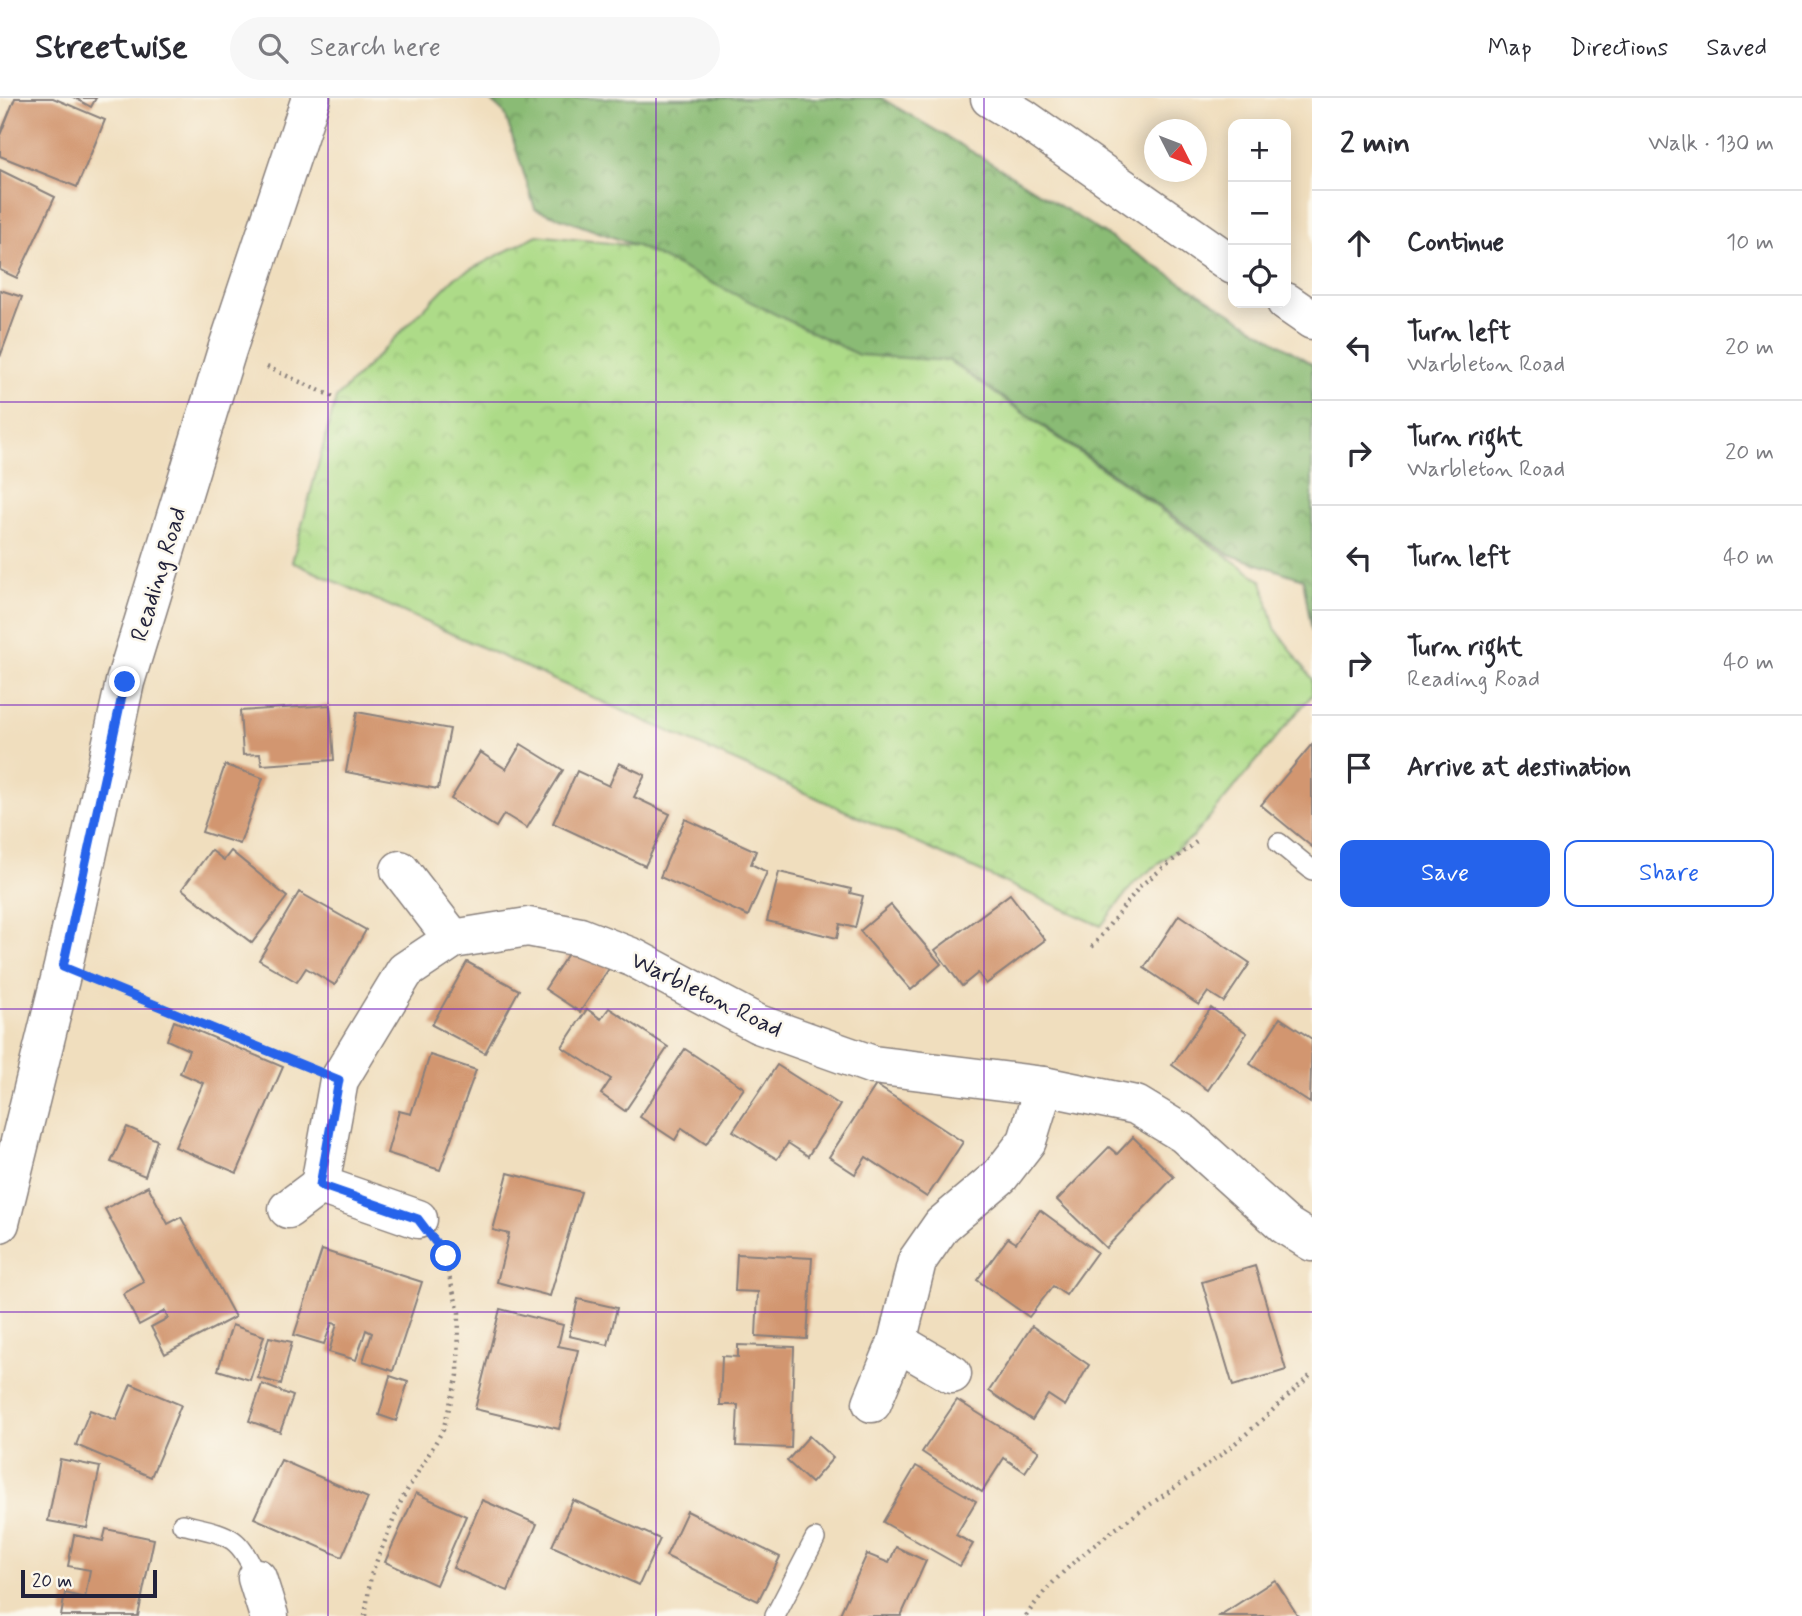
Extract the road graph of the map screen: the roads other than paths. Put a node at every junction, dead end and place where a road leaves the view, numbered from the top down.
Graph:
1 (311, 98) edge
2 (990, 98) edge
3 (1228, 262) edge
4 (1291, 305) edge
5 (1312, 320) edge
6 (1279, 843) dead end
7 (400, 870) dead end
8 (1312, 870) edge
9 (453, 939) junction
10 (1044, 1086) junction
11 (320, 1185) junction
12 (288, 1209) dead end
13 (418, 1219) road end
14 (0, 1223) edge
15 (1312, 1242) edge
16 (897, 1342) junction
17 (952, 1374) dead end
18 (872, 1403) dead end
19 (182, 1524) dead end
20 (815, 1539) dead end
21 (257, 1578) joint
22 (269, 1616) edge
23 (775, 1616) edge

1 - 14 street, Reading Road
2 - 3 street
4 - 5 street
6 - 8 lane
7 - 9 street
9 - 10 street, Warbleton Road
9 - 11 street, Warbleton Road
10 - 15 street, Warbleton Road
10 - 16 street
11 - 12 street
11 - 13 street
16 - 17 street
16 - 18 street
19 - 21 lane
20 - 23 lane
21 - 22 street

